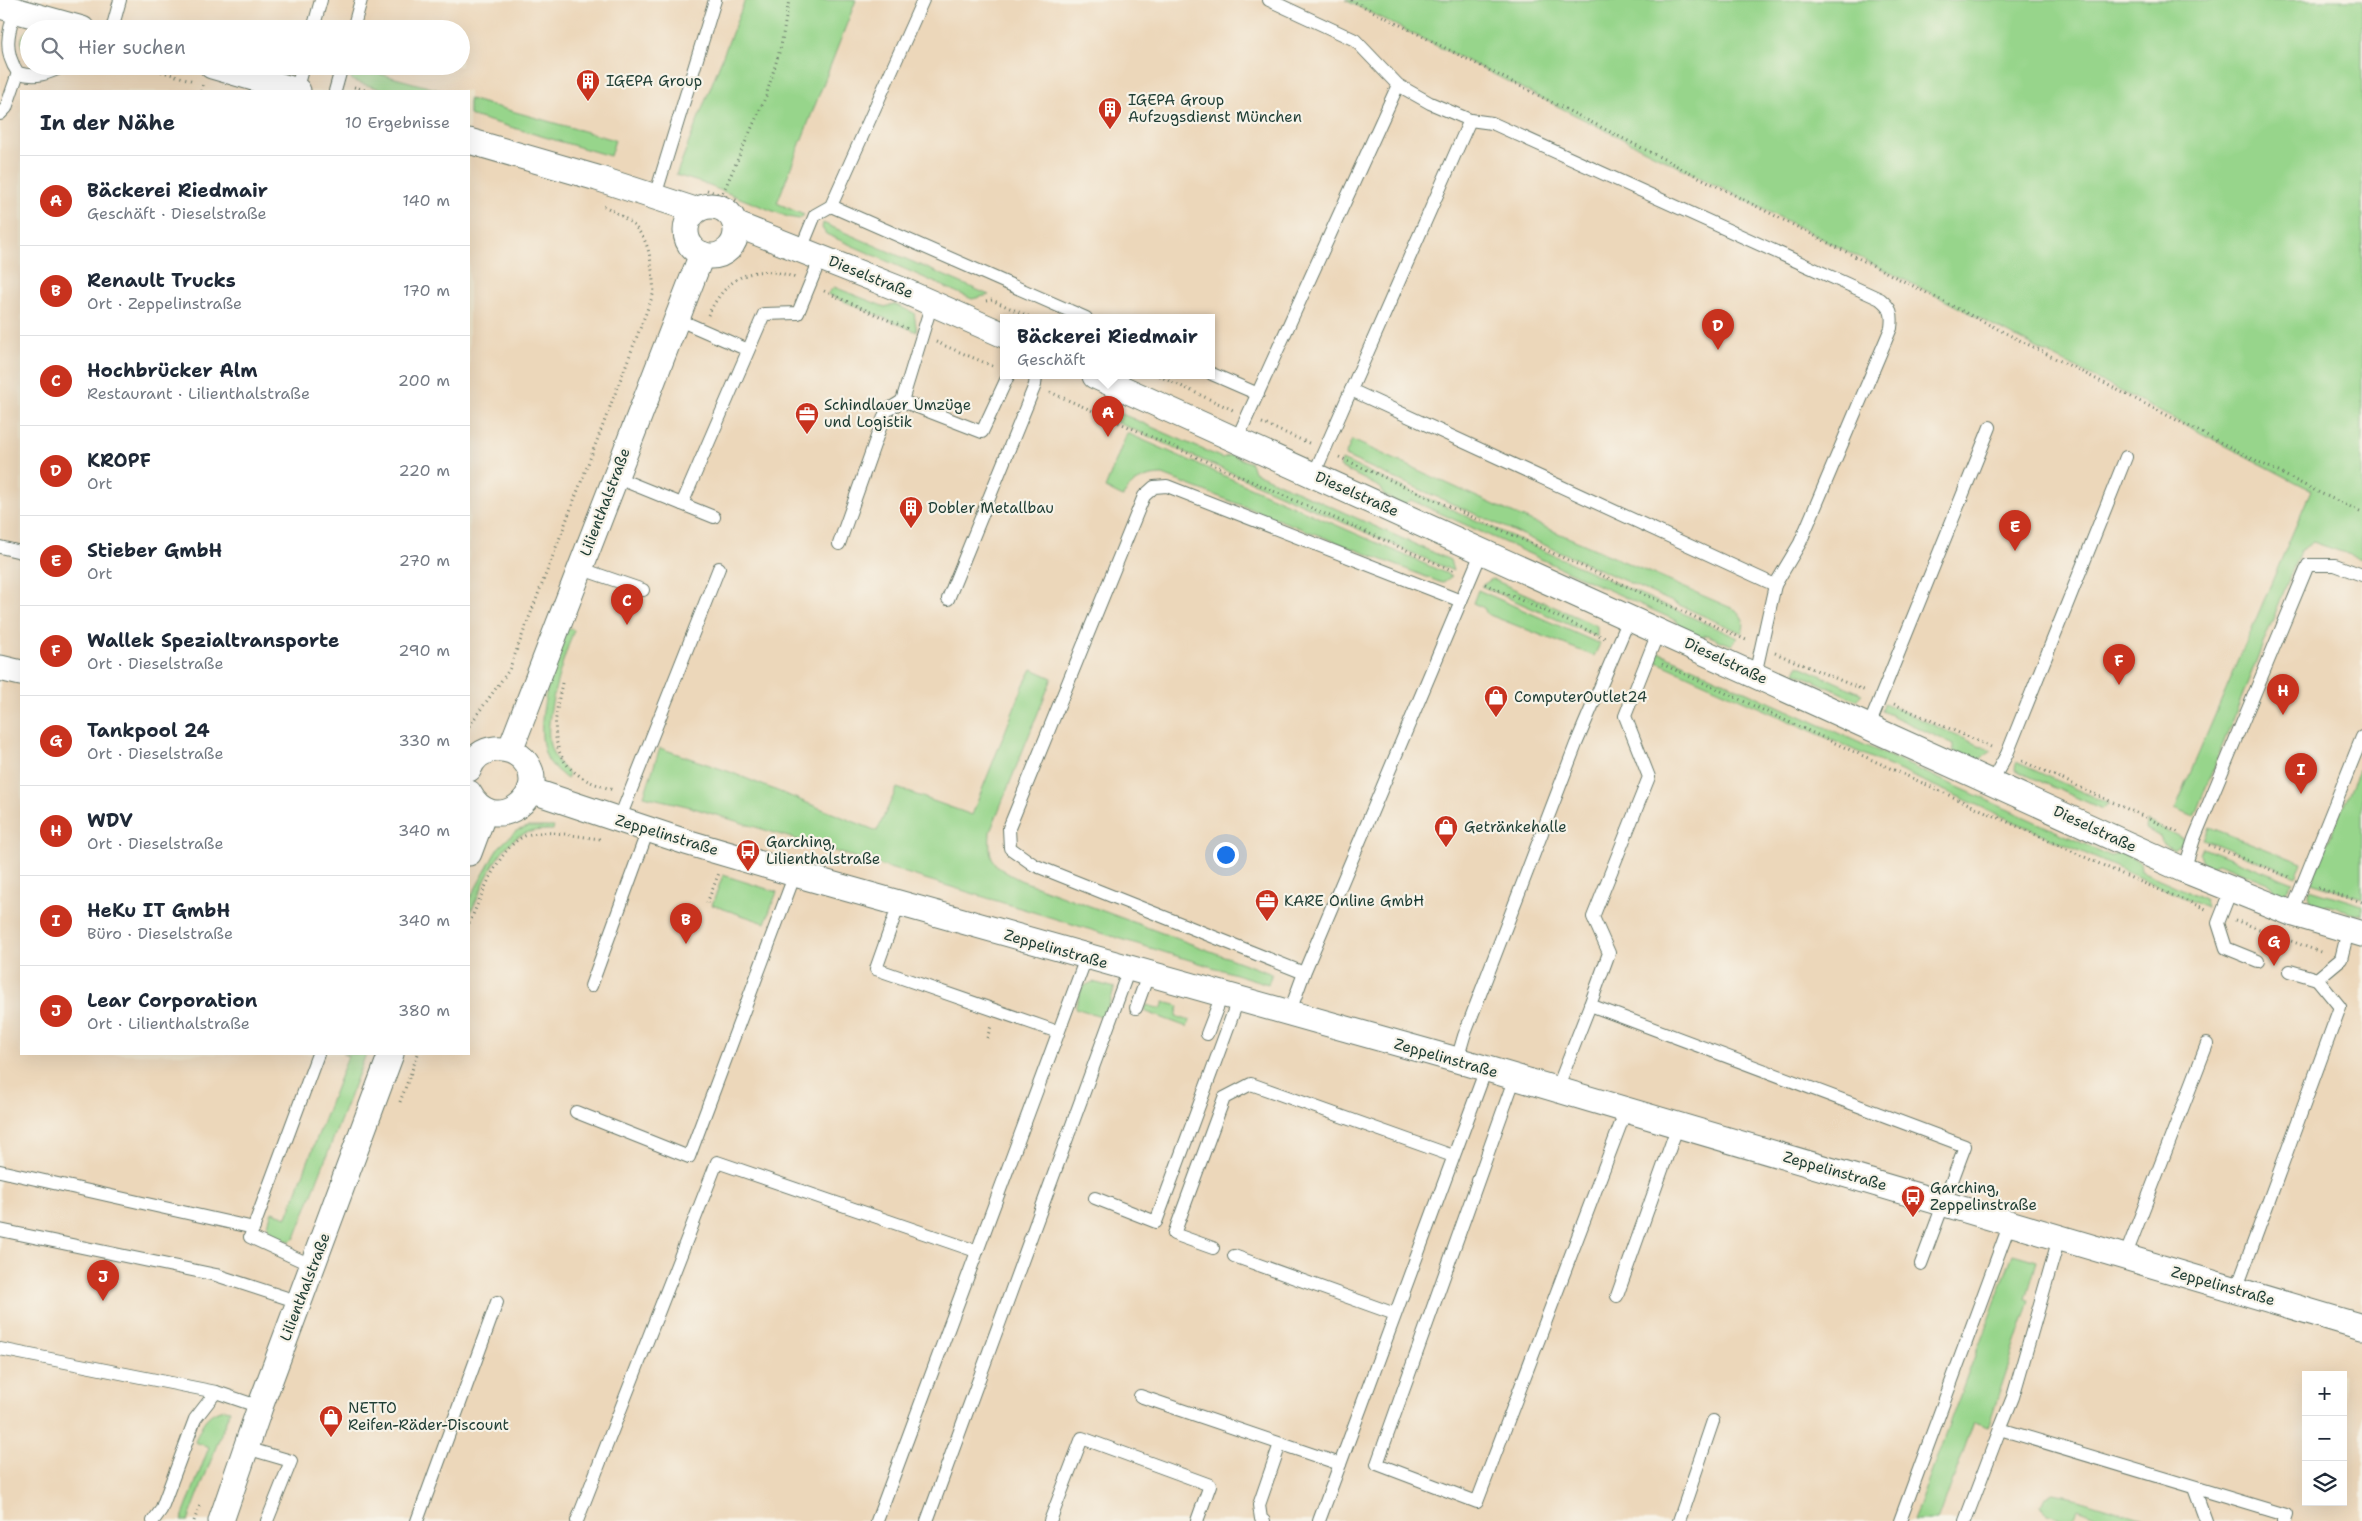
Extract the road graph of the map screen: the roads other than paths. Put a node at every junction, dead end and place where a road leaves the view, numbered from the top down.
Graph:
1 (120, 0) edge
2 (321, 0) edge
3 (361, 0) edge
4 (716, 0) edge
5 (923, 0) edge
6 (1269, 0) edge
7 (7, 8) edge
8 (50, 20) edge
9 (114, 20) edge
10 (315, 20) edge
11 (355, 20) edge
12 (4, 36) edge
13 (18, 73) joint
14 (25, 75) edge
15 (46, 75) edge
16 (301, 75) edge
17 (339, 75) edge
18 (212, 76) edge
19 (1398, 85) junction
20 (271, 87) edge
21 (290, 90) edge
22 (297, 90) edge
23 (335, 90) edge
24 (0, 114) edge
25 (1470, 120) junction
26 (470, 141) edge
27 (655, 196) junction
28 (831, 206) junction
29 (706, 208) junction
30 (735, 224) junction
31 (811, 253) junction
32 (702, 254) junction
33 (932, 303) junction
34 (1077, 314) edge
35 (677, 319) junction
36 (1000, 333) edge
37 (748, 350) junction
38 (1215, 375) edge
39 (1007, 379) edge
40 (1102, 379) edge
41 (1035, 380) edge
42 (1351, 390) junction
43 (1258, 394) junction
44 (902, 401) junction
45 (1990, 427) dead end
46 (1237, 439) junction
47 (2126, 457) dead end
48 (1314, 474) junction
49 (615, 477) junction
50 (682, 504) junction
51 (714, 517) dead end
52 (839, 544) dead end
53 (0, 547) edge
54 (1482, 551) junction
55 (20, 552) edge
56 (580, 568) junction
57 (718, 568) dead end
58 (2362, 575) edge
59 (1775, 586) junction
60 (643, 590) dead end
61 (948, 598) dead end
62 (1461, 601) junction
63 (1630, 617) junction
64 (1659, 630) junction
65 (0, 668) edge
66 (20, 673) edge
67 (1755, 675) junction
68 (1869, 726) junction
69 (2362, 737) edge
70 (510, 750) junction
71 (470, 767) edge
72 (1992, 782) junction
73 (530, 790) junction
74 (477, 802) edge
75 (613, 830) junction
76 (648, 830) junction
77 (470, 847) edge
78 (2184, 870) junction
79 (795, 874) junction
80 (2231, 890) junction
81 (899, 904) junction
82 (2291, 913) junction
83 (2355, 933) edge
84 (1086, 958) junction
85 (2258, 961) dead end
86 (2290, 971) dead end
87 (1139, 972) junction
88 (1304, 973) junction
89 (2317, 979) junction
90 (591, 986) dead end
91 (1230, 998) junction
92 (1590, 1005) junction
93 (1136, 1008) dead end
94 (1289, 1014) junction
95 (1058, 1032) junction
96 (1207, 1034) dead end
97 (2207, 1044) dead end
98 (318, 1055) edge
99 (391, 1055) edge
100 (1457, 1060) junction
101 (1486, 1069) junction
102 (1515, 1077) junction
103 (1557, 1090) junction
104 (1626, 1110) junction
105 (576, 1112) dead end
106 (1678, 1125) junction
107 (1454, 1156) junction
108 (0, 1172) edge
109 (1095, 1198) dead end
110 (1944, 1204) junction
111 (2010, 1223) junction
112 (254, 1228) junction
113 (0, 1230) edge
114 (2060, 1238) junction
115 (1213, 1248) dead end
116 (976, 1251) junction
117 (1234, 1256) dead end
118 (2125, 1257) junction
119 (1921, 1264) dead end
120 (313, 1266) junction
121 (2236, 1290) junction
122 (1617, 1296) dead end
123 (299, 1302) junction
124 (497, 1302) dead end
125 (1395, 1314) junction
126 (2362, 1327) edge
127 (0, 1350) edge
128 (216, 1392) junction
129 (1140, 1396) dead end
130 (260, 1408) junction
131 (1714, 1421) dead end
132 (2000, 1429) junction
133 (1280, 1444) junction
134 (246, 1448) junction
135 (1340, 1464) junction
136 (2194, 1488) junction
137 (153, 1521) edge
138 (221, 1521) edge
139 (267, 1521) edge
140 (417, 1521) edge
141 (577, 1521) edge
142 (877, 1521) edge
143 (927, 1521) edge
144 (1050, 1521) edge
145 (1197, 1521) edge
146 (1264, 1521) edge
147 (1319, 1521) edge
148 (1679, 1521) edge
149 (1900, 1521) edge
150 (1965, 1521) edge
151 (2206, 1521) edge
152 (2284, 1521) edge

1 - 9 lane
2 - 10 lane
3 - 11 lane
4 - 27 lane
5 - 28 lane
6 - 19 lane
7 - 8 street
7 - 12 lane
12 - 13 lane
13 - 24 lane
14 - 15 lane
16 - 22 lane
17 - 23 lane
18 - 20 street
19 - 25 lane
19 - 43 lane
20 - 21 street
25 - 42 lane
25 - 59 lane
26 - 27 street
27 - 29 street
28 - 31 lane
28 - 34 lane
29 - 30 street
29 - 32 street
30 - 31 street, Dieselstraße
30 - 32 street
31 - 33 street, Dieselstraße
31 - 37 lane
32 - 35 street, Lilienthalstraße
33 - 36 street, Dieselstraße
33 - 44 lane
35 - 37 lane
35 - 49 street, Lilienthalstraße
37 - 50 lane
38 - 43 lane
39 - 44 lane
40 - 46 street, Dieselstraße
41 - 61 lane
42 - 48 lane
42 - 59 lane
43 - 46 lane
44 - 52 lane
45 - 68 lane
46 - 48 street, Dieselstraße
47 - 72 lane
48 - 54 street, Dieselstraße
49 - 50 lane
49 - 56 street, Lilienthalstraße
50 - 51 lane
53 - 55 lane
54 - 62 lane
54 - 63 street, Dieselstraße
56 - 60 lane
56 - 70 street, Lilienthalstraße
57 - 75 lane
58 - 78 lane
59 - 67 lane
62 - 88 lane
62 - 88 lane
63 - 64 street, Dieselstraße
63 - 100 lane
64 - 67 street, Dieselstraße
64 - 92 lane
65 - 66 street
67 - 68 street, Dieselstraße
68 - 72 street, Dieselstraße
69 - 82 lane
70 - 71 street
70 - 73 street
72 - 78 street, Dieselstraße
73 - 74 street
73 - 75 street, Zeppelinstraße
74 - 77 street
75 - 76 street, Zeppelinstraße
76 - 79 street, Zeppelinstraße
76 - 90 lane
78 - 80 street, Dieselstraße
79 - 81 street, Zeppelinstraße
79 - 105 lane
80 - 82 street, Dieselstraße
80 - 85 lane
81 - 84 street, Zeppelinstraße
81 - 95 lane
82 - 83 street, Dieselstraße
83 - 89 lane
84 - 87 street, Zeppelinstraße
84 - 95 lane
86 - 89 lane
87 - 91 street, Zeppelinstraße
87 - 93 lane
87 - 143 lane
88 - 94 lane
89 - 121 lane
91 - 94 street, Zeppelinstraße
91 - 96 lane
91 - 109 lane
92 - 103 lane
92 - 110 lane
94 - 100 street, Zeppelinstraße
95 - 116 lane
97 - 118 lane
98 - 112 lane
99 - 120 street, Lilienthalstraße
100 - 101 street, Zeppelinstraße
101 - 102 street, Zeppelinstraße
101 - 107 lane
102 - 103 street, Zeppelinstraße
102 - 104 lane
103 - 104 street, Zeppelinstraße
104 - 106 street, Zeppelinstraße
106 - 110 street, Zeppelinstraße
106 - 122 lane
107 - 115 lane
107 - 125 lane
108 - 112 lane
110 - 111 street, Zeppelinstraße
110 - 119 lane
111 - 114 street, Zeppelinstraße
111 - 149 lane
112 - 120 lane
113 - 123 lane
114 - 118 street, Zeppelinstraße
114 - 132 lane
116 - 141 lane
116 - 142 lane
117 - 125 lane
118 - 121 street, Zeppelinstraße
120 - 123 street, Lilienthalstraße
121 - 126 street, Zeppelinstraße
123 - 130 street, Lilienthalstraße
124 - 140 lane
125 - 135 lane
127 - 128 lane
128 - 130 lane
128 - 137 lane
129 - 133 lane
130 - 134 street, Lilienthalstraße
131 - 148 lane
132 - 136 lane
132 - 150 lane
133 - 135 lane
133 - 146 lane
134 - 138 street, Lilienthalstraße
134 - 139 lane
135 - 147 lane
136 - 151 lane
136 - 152 lane
144 - 145 lane

